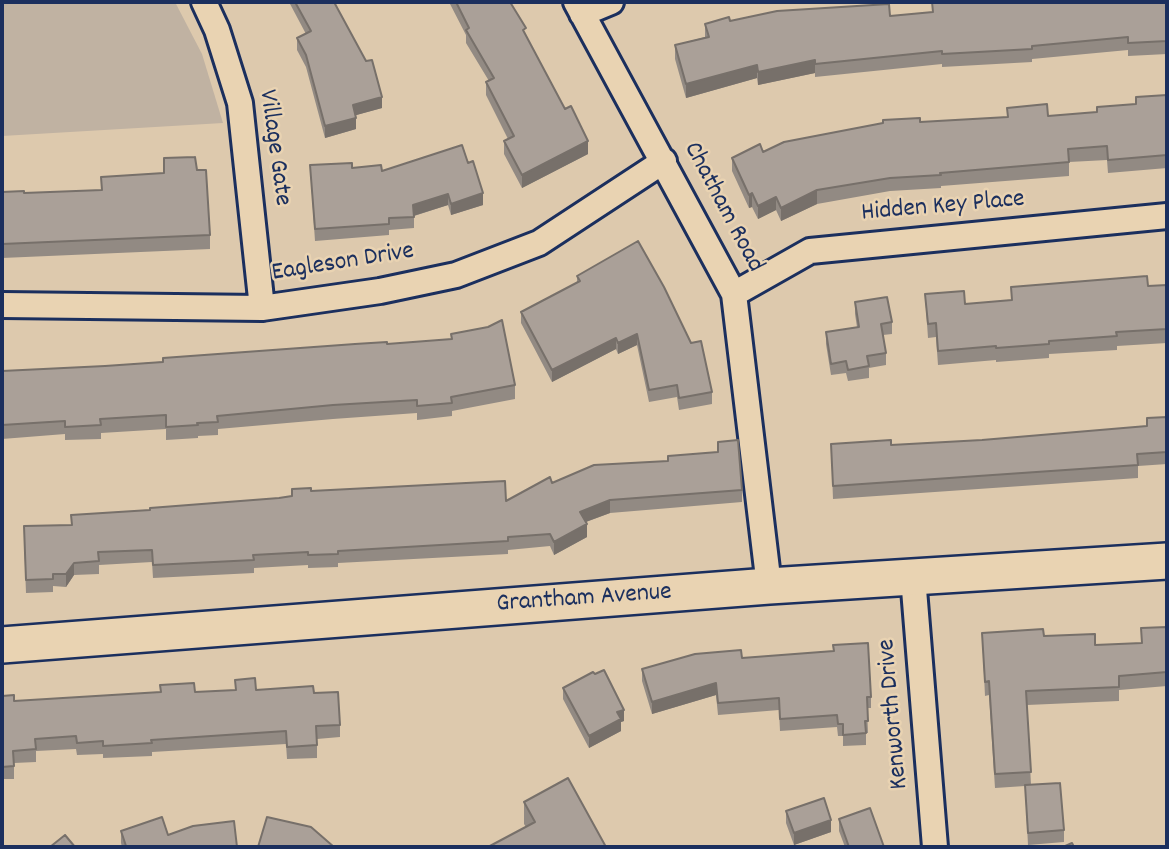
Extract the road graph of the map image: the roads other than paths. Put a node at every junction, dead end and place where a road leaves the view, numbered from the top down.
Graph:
1 (204, 2) edge
2 (611, 2) edge
3 (579, 8) edge
4 (664, 161) junction
5 (1167, 216) edge
6 (734, 294) junction
7 (2, 305) edge
8 (262, 308) junction
9 (1167, 561) edge
10 (913, 577) junction
11 (769, 586) junction
12 (2, 645) edge
13 (935, 847) edge

1 - 8 street, Village Gate
2 - 3 street
3 - 4 street, Chatham Road
4 - 6 street, Chatham Road
4 - 8 street, Eagleson Drive
5 - 6 street, Hidden Key Place
6 - 11 street, Chatham Road
7 - 8 street, Eagleson Drive
9 - 10 street, Grantham Avenue
10 - 11 street, Grantham Avenue
10 - 13 street, Kenworth Drive
11 - 12 street, Grantham Avenue

